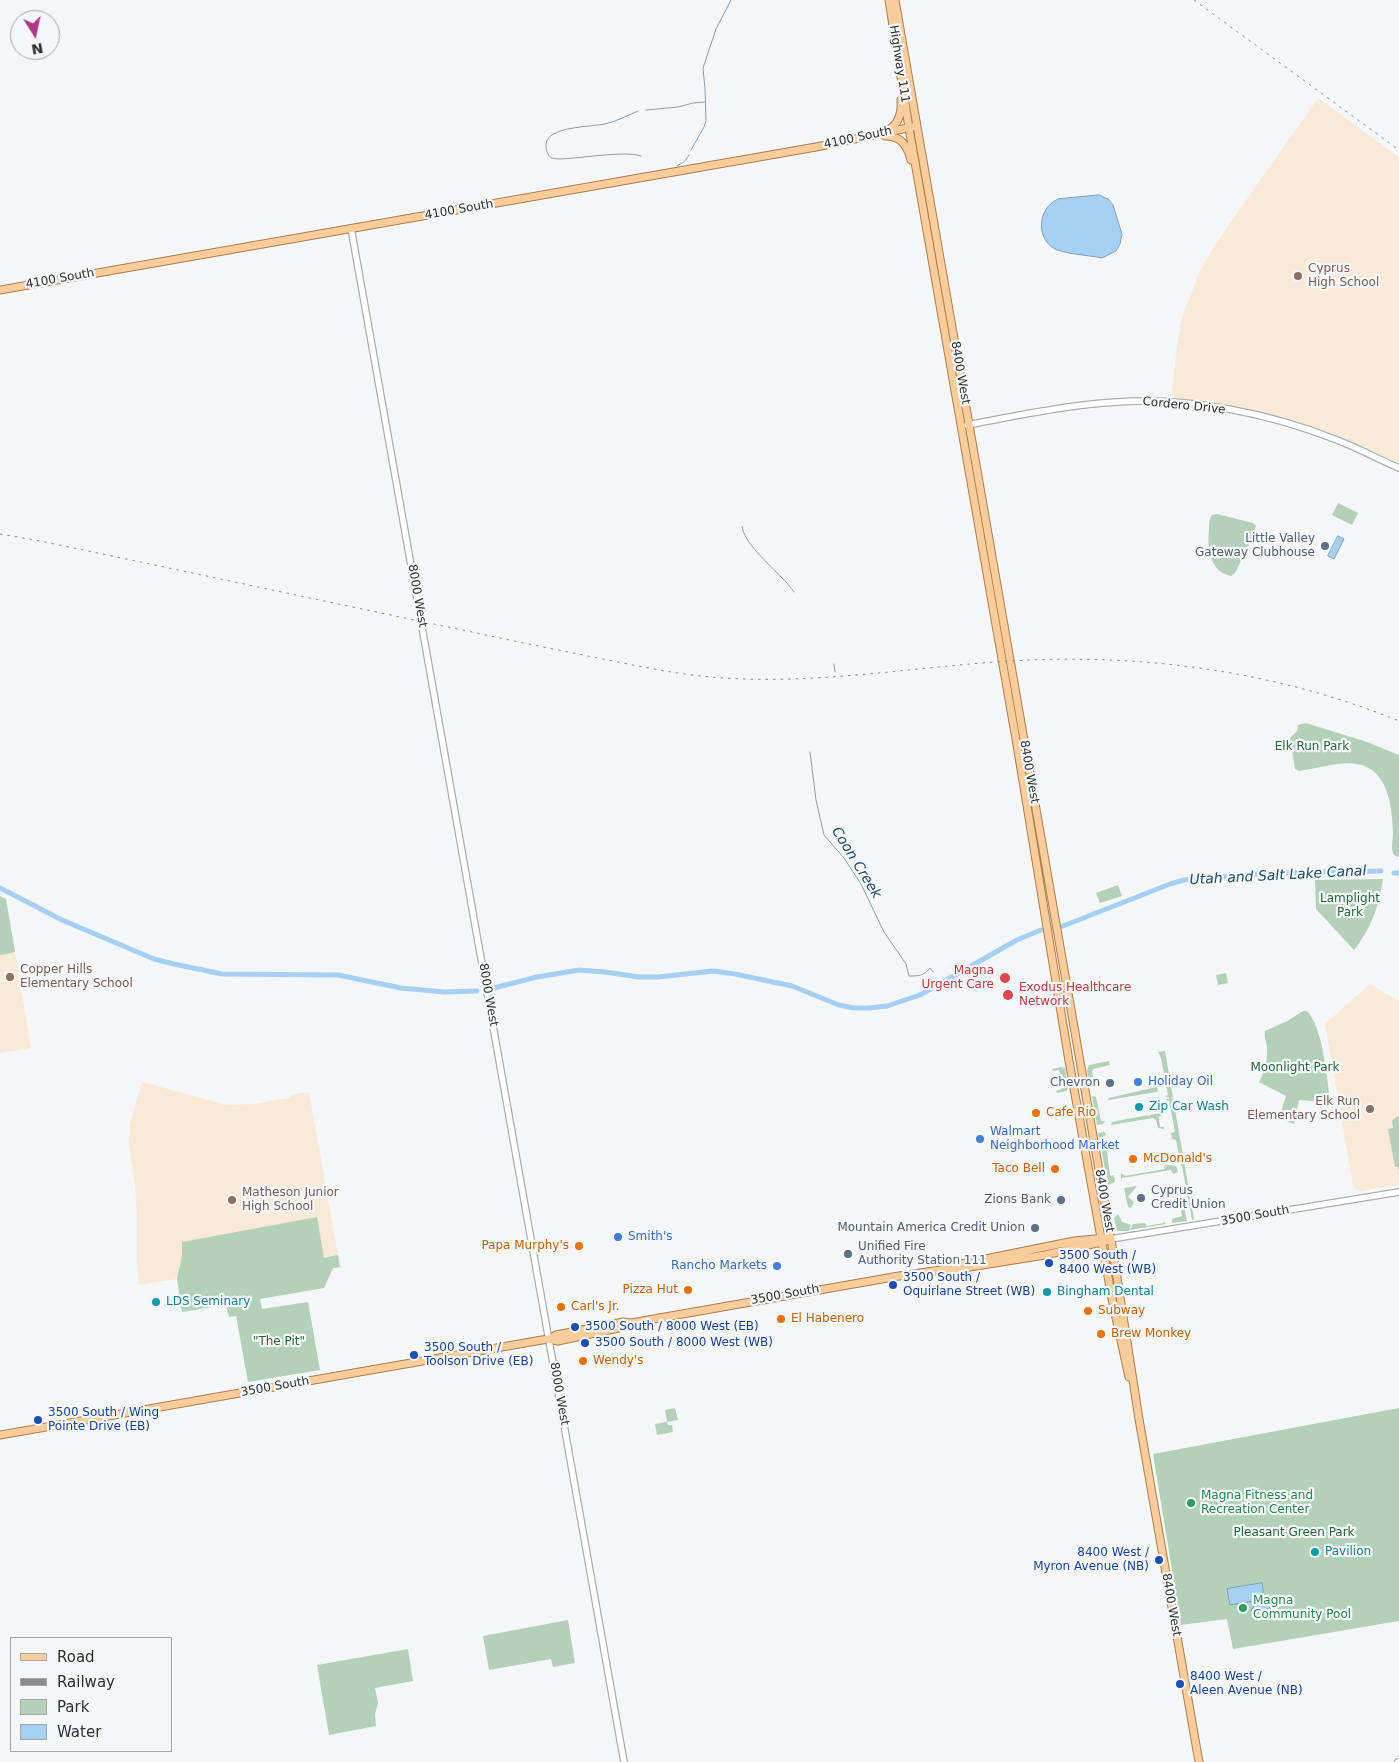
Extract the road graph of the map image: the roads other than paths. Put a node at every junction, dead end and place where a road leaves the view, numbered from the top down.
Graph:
1 (888, 0) edge
2 (895, 0) edge
3 (917, 126) junction
4 (909, 128) junction
5 (874, 135) junction
6 (922, 199) junction
7 (351, 228) junction
8 (0, 290) edge
9 (965, 426) junction
10 (1399, 468) edge
11 (1399, 1192) edge
12 (1110, 1239) junction
13 (1102, 1240) junction
14 (549, 1339) junction
15 (1139, 1418) junction
16 (0, 1435) edge
17 (624, 1762) edge
18 (1199, 1762) edge

1 - 4 main road, Highway 111
1 - 5 main road
2 - 3 main road, Highway 111
3 - 4 main road, 4100 South
3 - 9 main road, 8400 West
4 - 5 main road, 4100 South
4 - 6 main road, 8400 West
5 - 6 main road
5 - 7 main road, 4100 South
6 - 9 main road, 8400 West
7 - 8 main road, 4100 South
7 - 14 street, 8000 West
9 - 10 street, Cordero Drive
9 - 12 main road, 8400 West
9 - 13 main road, 8400 West
11 - 12 street, 3500 South
12 - 13 main road, 3500 South
12 - 15 main road, 8400 West
13 - 14 main road, 3500 South
13 - 15 main road, 8400 West
14 - 16 main road, 3500 South
14 - 17 street, 8000 West
15 - 18 main road, 8400 West

